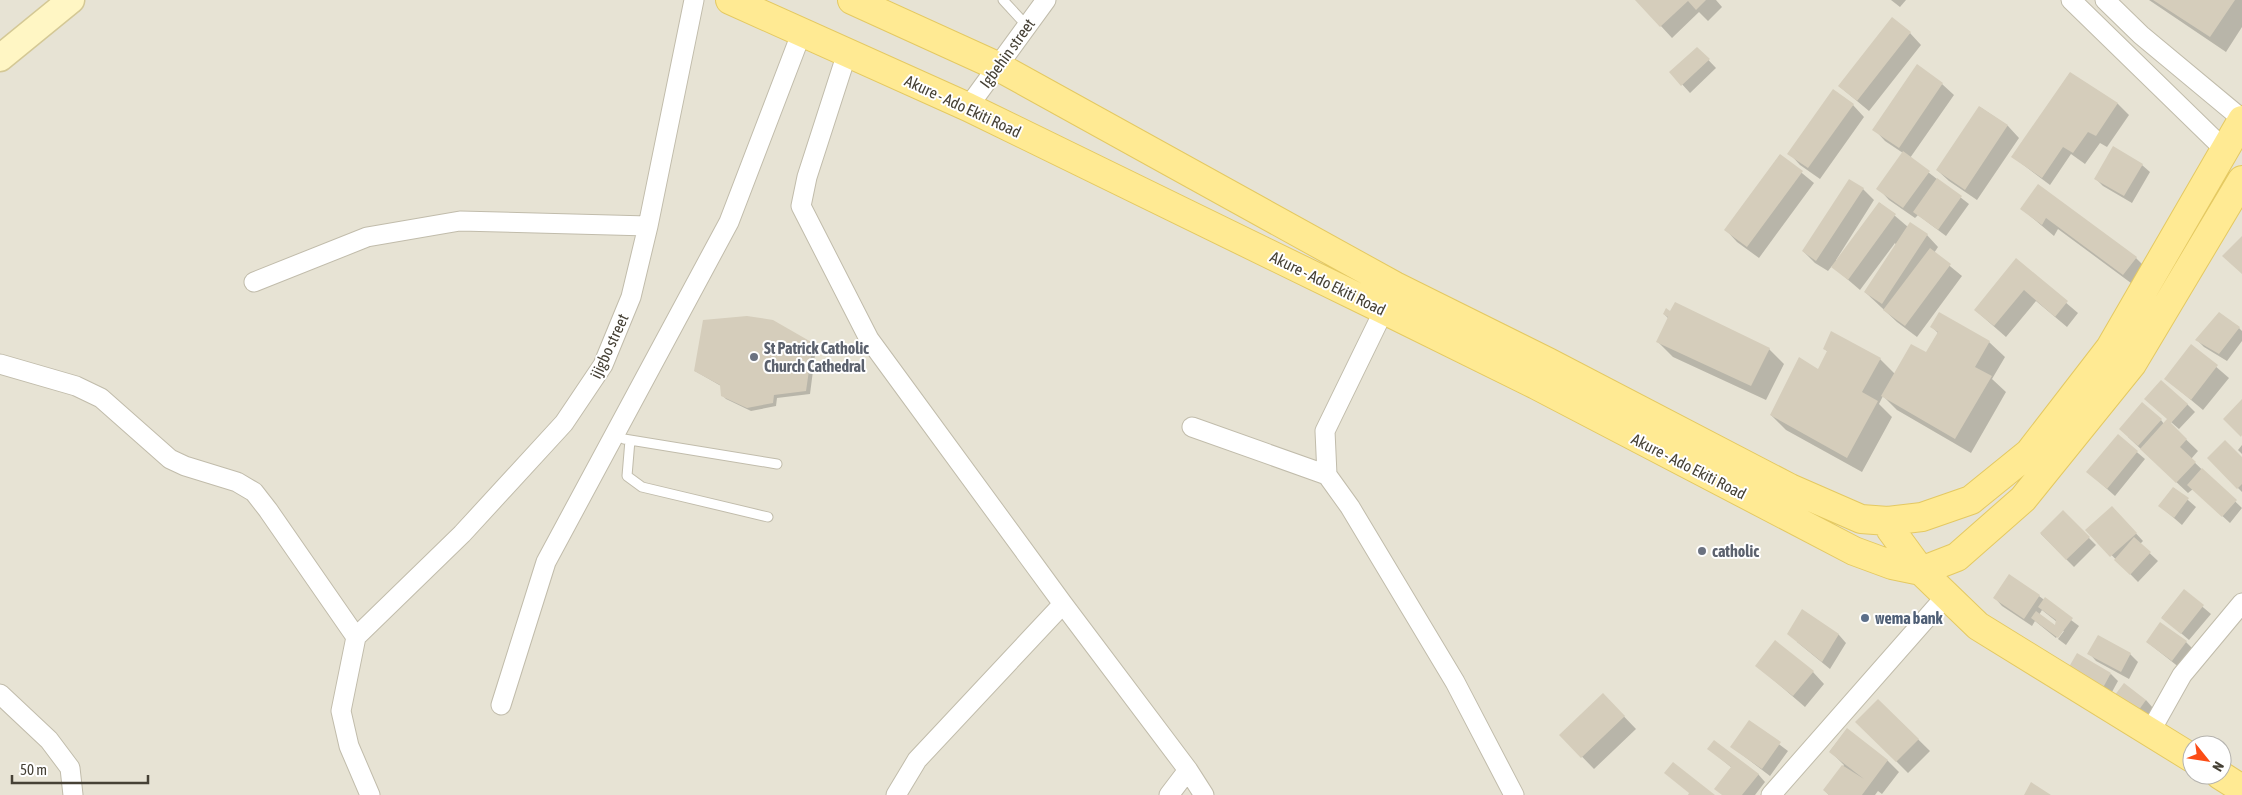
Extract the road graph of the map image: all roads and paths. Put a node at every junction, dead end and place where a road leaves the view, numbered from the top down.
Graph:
1 (71, 0) edge
2 (694, 0) edge
3 (730, 0) edge
4 (852, 0) edge
5 (1003, 0) edge
6 (1046, 0) edge
7 (2071, 0) edge
8 (2105, 0) edge
9 (1027, 26) junction
10 (802, 34) junction
11 (847, 53) junction
12 (0, 58) edge
13 (997, 66) junction
14 (968, 107) junction
15 (2242, 120) edge
16 (2225, 150) junction
17 (2242, 180) edge
18 (648, 226) junction
19 (254, 282) dead end
20 (1384, 310) junction
21 (0, 364) edge
22 (1192, 427) dead end
23 (621, 438) junction
24 (777, 464) dead end
25 (1327, 475) junction
26 (768, 517) dead end
27 (1888, 521) junction
28 (1921, 571) junction
29 (1946, 596) junction
30 (2242, 603) edge
31 (1062, 604) junction
32 (356, 637) junction
33 (0, 694) edge
34 (501, 705) dead end
35 (2150, 732) junction
36 (2182, 752) edge
37 (1188, 770) junction
38 (73, 795) edge
39 (370, 795) edge
40 (896, 795) edge
41 (1169, 795) edge
42 (1204, 795) edge
43 (1514, 795) edge
44 (1771, 795) edge

1 - 12 main road
2 - 18 street, ijigbo street
3 - 10 main road, Akure - Ado Ekiti Road
4 - 13 main road, Akure - Ado Ekiti Road
5 - 9 lane
6 - 9 street, Igbehin street
7 - 16 street
8 - 15 street
9 - 13 street, Igbehin street
10 - 11 main road, Akure - Ado Ekiti Road
10 - 23 street
11 - 14 main road, Akure - Ado Ekiti Road
11 - 31 street
13 - 14 street, Igbehin street
13 - 27 main road, Akure - Ado Ekiti Road
14 - 20 main road, Akure - Ado Ekiti Road
15 - 16 main road, Akure - Ado Ekiti Road
16 - 27 main road, Akure - Ado Ekiti Road
17 - 28 main road
18 - 19 street
18 - 32 street, ijigbo street
20 - 25 street
20 - 28 main road, Akure - Ado Ekiti Road
21 - 32 street
22 - 25 street
23 - 24 lane
23 - 26 lane
23 - 34 street
25 - 43 street
27 - 28 main road
28 - 29 main road
29 - 35 main road
29 - 44 street
30 - 35 street
31 - 37 street
31 - 40 street
32 - 39 street
33 - 38 street
35 - 36 main road
37 - 41 street
37 - 42 street

